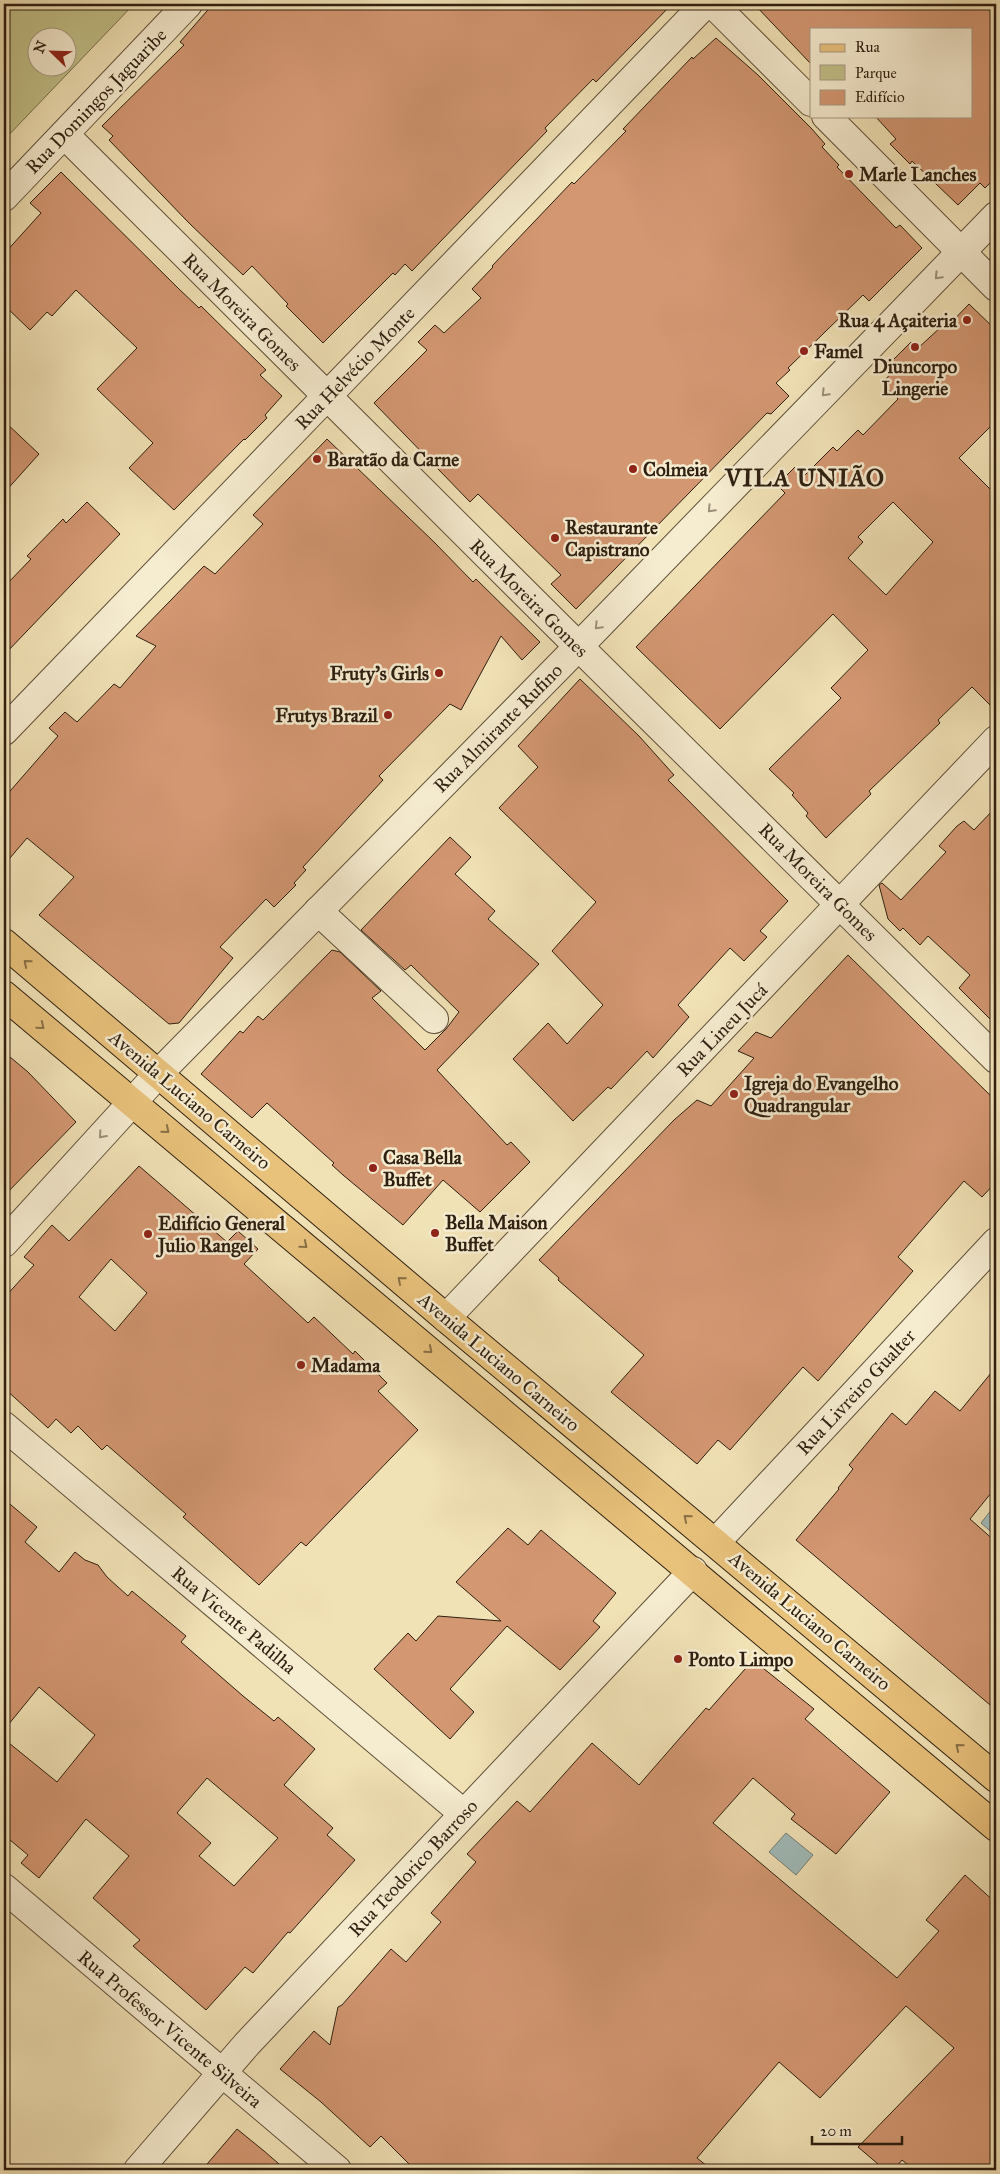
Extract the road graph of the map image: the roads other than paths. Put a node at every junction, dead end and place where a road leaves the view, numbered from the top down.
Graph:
1 (188, 4) edge
2 (706, 4) edge
3 (713, 4) edge
4 (810, 101) edge
5 (828, 118) edge
6 (65, 135) junction
7 (4, 197) edge
8 (996, 216) edge
9 (962, 252) junction
10 (996, 287) edge
11 (328, 397) junction
12 (578, 647) junction
13 (4, 732) edge
14 (996, 740) edge
15 (842, 904) junction
16 (318, 911) junction
17 (4, 943) edge
18 (4, 995) edge
19 (434, 1019) dead end
20 (996, 1058) edge
21 (158, 1073) junction
22 (132, 1101) junction
23 (996, 1242) edge
24 (4, 1243) edge
25 (446, 1318) junction
26 (4, 1426) edge
27 (716, 1542) junction
28 (693, 1571) junction
29 (996, 1777) edge
30 (464, 1814) junction
31 (996, 1827) edge
32 (4, 1888) edge
33 (221, 2073) junction
34 (138, 2170) edge
35 (336, 2170) edge

1 - 6 street, Rua Domingos Jaguaribe
2 - 11 street, Rua Helvécio Monte
3 - 4 street
5 - 9 street
6 - 7 street, Rua Domingos Jaguaribe
6 - 11 street, Rua Moreira Gomes
8 - 9 street, Rua Almirante Rufino
9 - 10 street
9 -> 12 street, Rua Almirante Rufino
11 - 12 street, Rua Moreira Gomes
11 - 13 street, Rua Helvécio Monte
12 - 15 street, Rua Moreira Gomes
12 - 16 street, Rua Almirante Rufino
14 - 15 street, Rua Lineu Jucá
15 - 20 street, Rua Moreira Gomes
15 - 25 street, Rua Lineu Jucá
16 - 19 street
16 - 21 street, Rua Almirante Rufino
21 -> 17 main road, Avenida Luciano Carneiro
18 -> 22 main road, Avenida Luciano Carneiro
21 - 22 street, Rua Almirante Rufino
25 -> 21 main road, Avenida Luciano Carneiro
22 -> 24 street, Rua Almirante Rufino
22 -> 28 main road, Avenida Luciano Carneiro
23 - 27 street, Rua Livreiro Gualter
27 -> 25 main road, Avenida Luciano Carneiro
26 - 30 street, Rua Vicente Padilha
29 -> 27 main road, Avenida Luciano Carneiro
28 - 30 street, Rua Teodorico Barroso
28 - 31 main road, Avenida Luciano Carneiro
30 - 33 street, Rua Teodorico Barroso
32 - 33 street, Rua Professor Vicente Silveira
33 - 34 street, Rua Teodorico Barroso
33 - 35 street, Rua Professor Vicente Silveira

